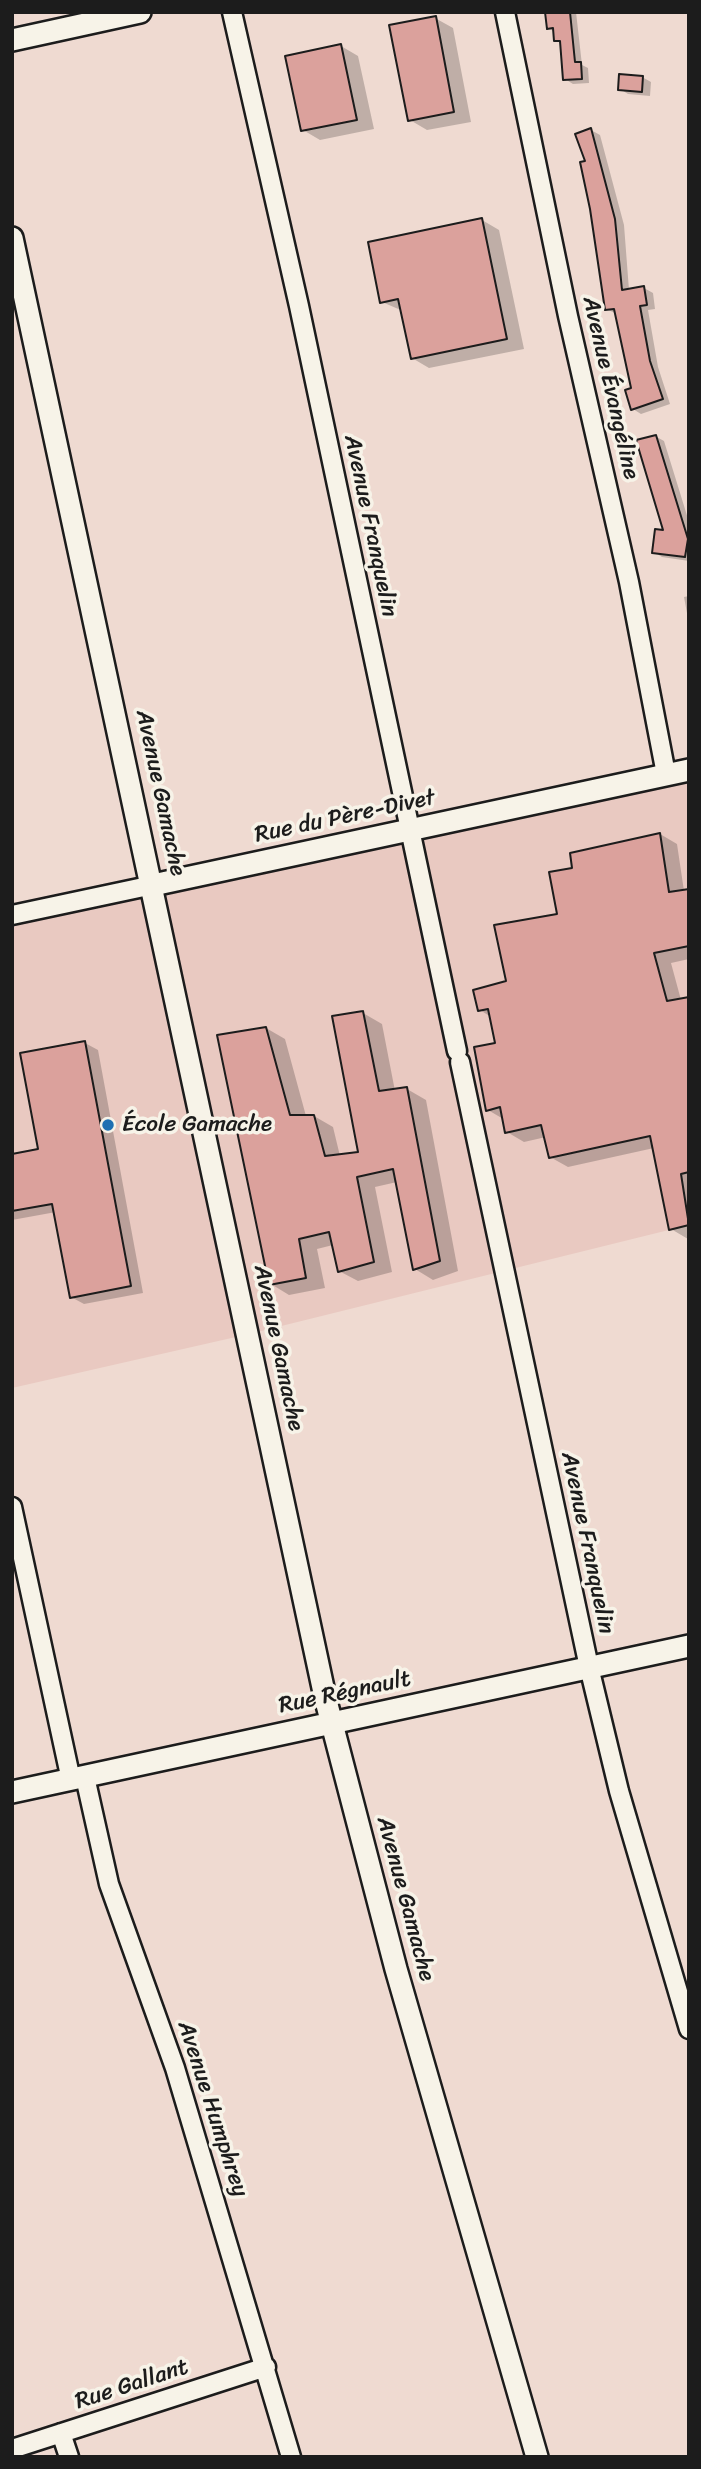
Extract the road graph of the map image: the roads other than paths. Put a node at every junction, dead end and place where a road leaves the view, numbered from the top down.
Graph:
1 (140, 12) edge
2 (232, 12) edge
3 (505, 12) edge
4 (12, 40) edge
5 (12, 238) edge
6 (689, 770) edge
7 (666, 775) junction
8 (410, 830) junction
9 (153, 885) junction
10 (12, 915) edge
11 (12, 1507) edge
12 (689, 1646) edge
13 (589, 1667) junction
14 (332, 1723) junction
15 (78, 1778) junction
16 (12, 1793) edge
17 (689, 2029) edge
18 (266, 2367) junction
19 (61, 2433) junction
20 (12, 2449) edge
21 (69, 2457) edge
22 (290, 2457) edge
23 (537, 2457) edge

1 - 4 street
2 - 8 street, Avenue Franquelin
3 - 7 street, Avenue Évangéline
5 - 9 street, Avenue Gamache
6 - 7 street, Rue du Père-Divet
7 - 8 street, Rue du Père-Divet
8 - 9 street, Rue du Père-Divet
8 - 13 street, Avenue Franquelin
9 - 10 street, Rue du Père-Divet
9 - 14 street, Avenue Gamache
11 - 15 street, Avenue Humphrey
12 - 13 street, Rue Régnault
13 - 14 street, Rue Régnault
13 - 17 street, Avenue Franquelin
14 - 15 street, Rue Régnault
14 - 23 street, Avenue Gamache
15 - 16 street, Rue Régnault
15 - 18 street, Avenue Humphrey
18 - 19 street, Rue Gallant
18 - 22 street, Avenue Humphrey
19 - 20 street, Rue Gallant
19 - 21 street

